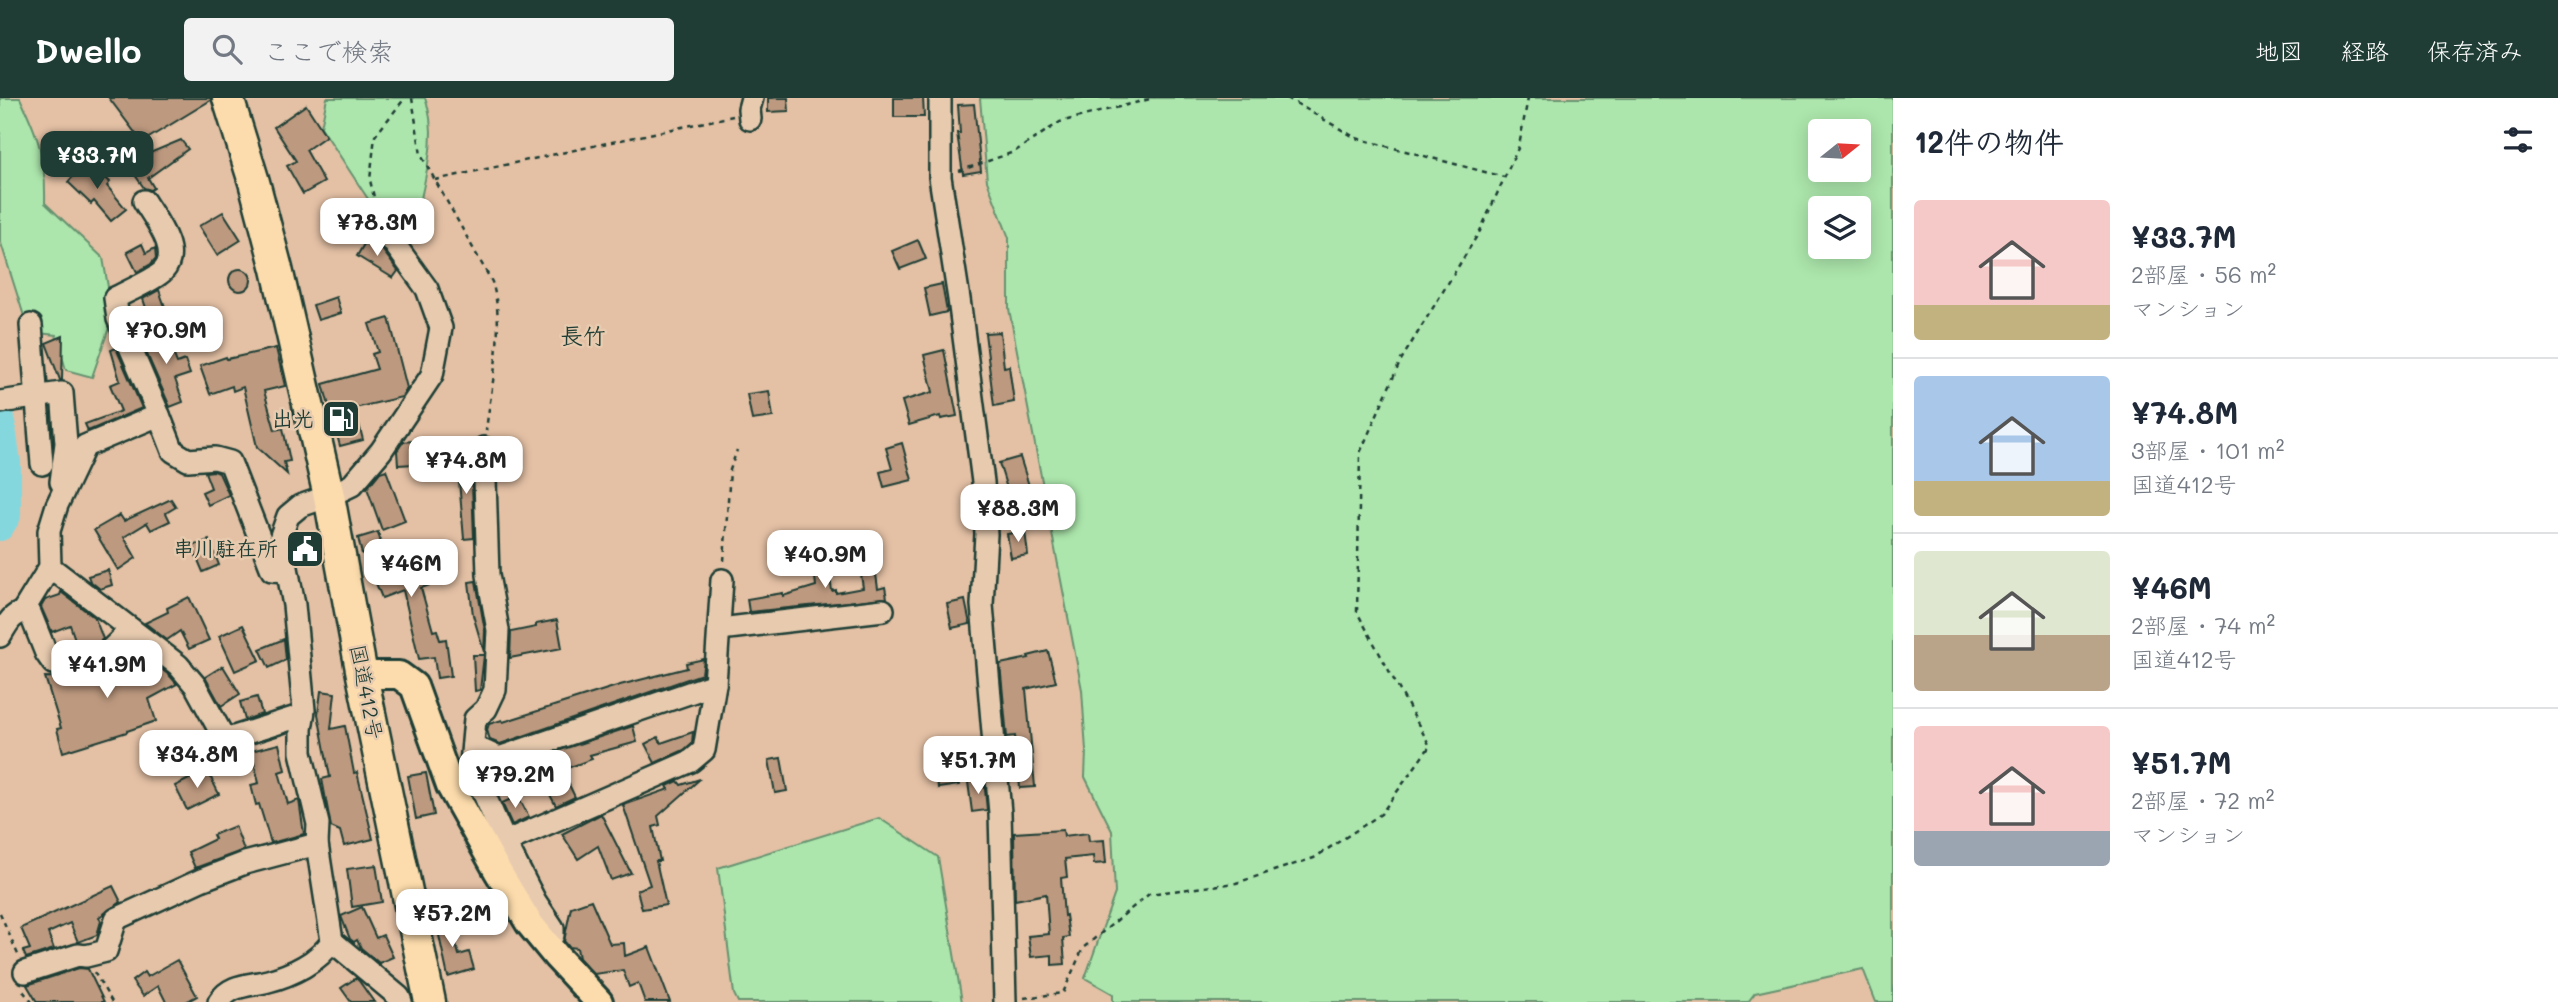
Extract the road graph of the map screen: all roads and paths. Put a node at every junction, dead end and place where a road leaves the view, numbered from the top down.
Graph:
1 (228, 98) edge
2 (405, 98) edge
3 (412, 98) edge
4 (940, 98) edge
5 (1154, 98) edge
6 (1287, 98) edge
7 (1528, 98) edge
8 (750, 111) edge
9 (940, 177) junction
10 (1504, 177) junction
11 (435, 180) junction
12 (144, 201) dead end
13 (380, 224) joint
14 (31, 324) dead end
15 (37, 397) junction
16 (0, 402) edge
17 (159, 415) junction
18 (484, 449) joint
19 (737, 450) dead end
20 (41, 464) dead end
21 (329, 496) junction
22 (58, 505) junction
23 (50, 567) junction
24 (287, 571) junction
25 (722, 580) joint
26 (883, 610) dead end
27 (23, 611) junction
28 (131, 629) junction
29 (720, 629) junction
30 (0, 636) edge
31 (362, 675) junction
32 (715, 684) junction
33 (303, 715) junction
34 (473, 746) junction
35 (505, 842) junction
36 (317, 844) junction
37 (0, 914) edge
38 (332, 941) junction
39 (546, 945) junction
40 (86, 957) junction
41 (25, 972) joint
42 (1004, 1001) edge
43 (112, 1002) edge
44 (219, 1002) edge
45 (401, 1002) edge
46 (430, 1002) edge
47 (599, 1002) edge

1 - 21 highway, 国道412号
2 - 13 path
3 - 11 path
4 - 9 street
5 - 9 path
6 - 10 path
7 - 10 path
8 - 11 path
9 - 42 street
10 - 42 path
11 - 18 path
12 - 17 street
13 - 21 street
14 - 15 street
15 - 16 street
15 - 20 street
15 - 22 street
17 - 22 street
17 - 24 street
18 - 34 street
19 - 25 path
21 - 24 street
21 - 31 highway, 国道412号
22 - 23 street
23 - 27 street
23 - 28 street
24 - 33 street
25 - 29 street
26 - 29 street
27 - 28 street
27 - 30 street
28 - 33 street
29 - 32 street
31 - 39 main road
31 - 46 highway, 国道412号
32 - 34 street
32 - 35 street
33 - 36 street
34 - 35 street
35 - 39 street
36 - 38 street
36 - 40 street
37 - 41 path
38 - 44 street
38 - 45 street
39 - 47 main road
40 - 41 street
40 - 43 path

